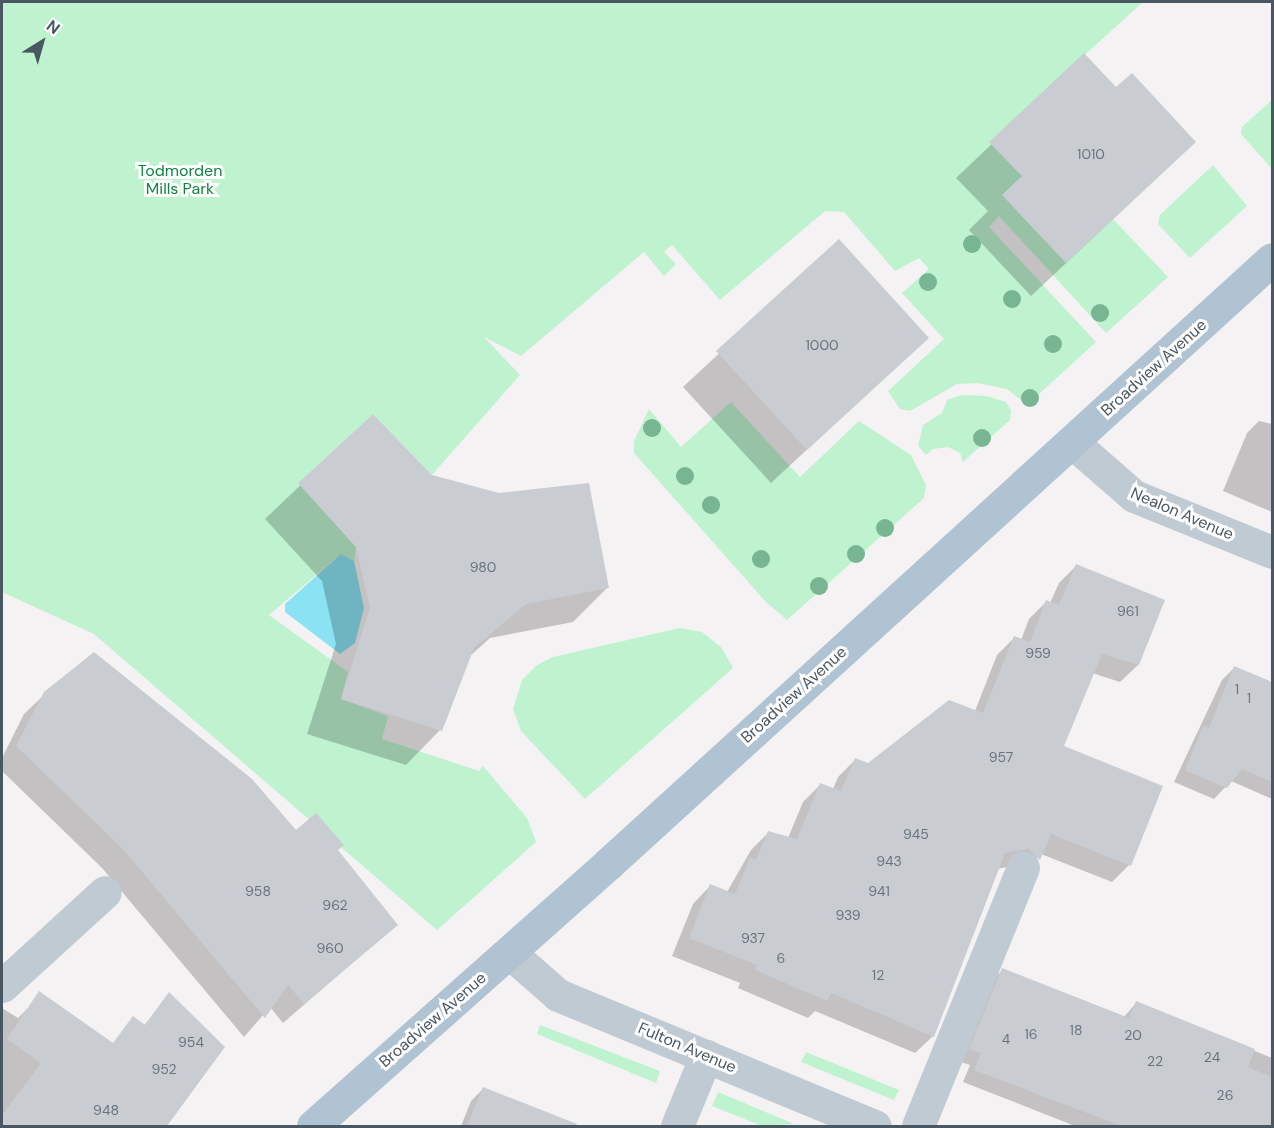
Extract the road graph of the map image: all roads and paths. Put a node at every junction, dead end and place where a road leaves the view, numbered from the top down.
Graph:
1 (1272, 259) edge
2 (1072, 442) junction
3 (1272, 552) edge
4 (1023, 867) dead end
5 (105, 892) dead end
6 (510, 953) junction
7 (2, 986) edge
8 (706, 1056) junction
9 (313, 1126) edge
10 (677, 1126) edge
11 (875, 1126) edge
12 (918, 1126) edge

1 - 2 main road, Broadview Avenue
2 - 3 street, Nealon Avenue
2 - 6 main road, Broadview Avenue
4 - 12 street
5 - 7 street
6 - 8 street, Fulton Avenue
6 - 9 main road, Broadview Avenue
8 - 10 street
8 - 11 street, Fulton Avenue

